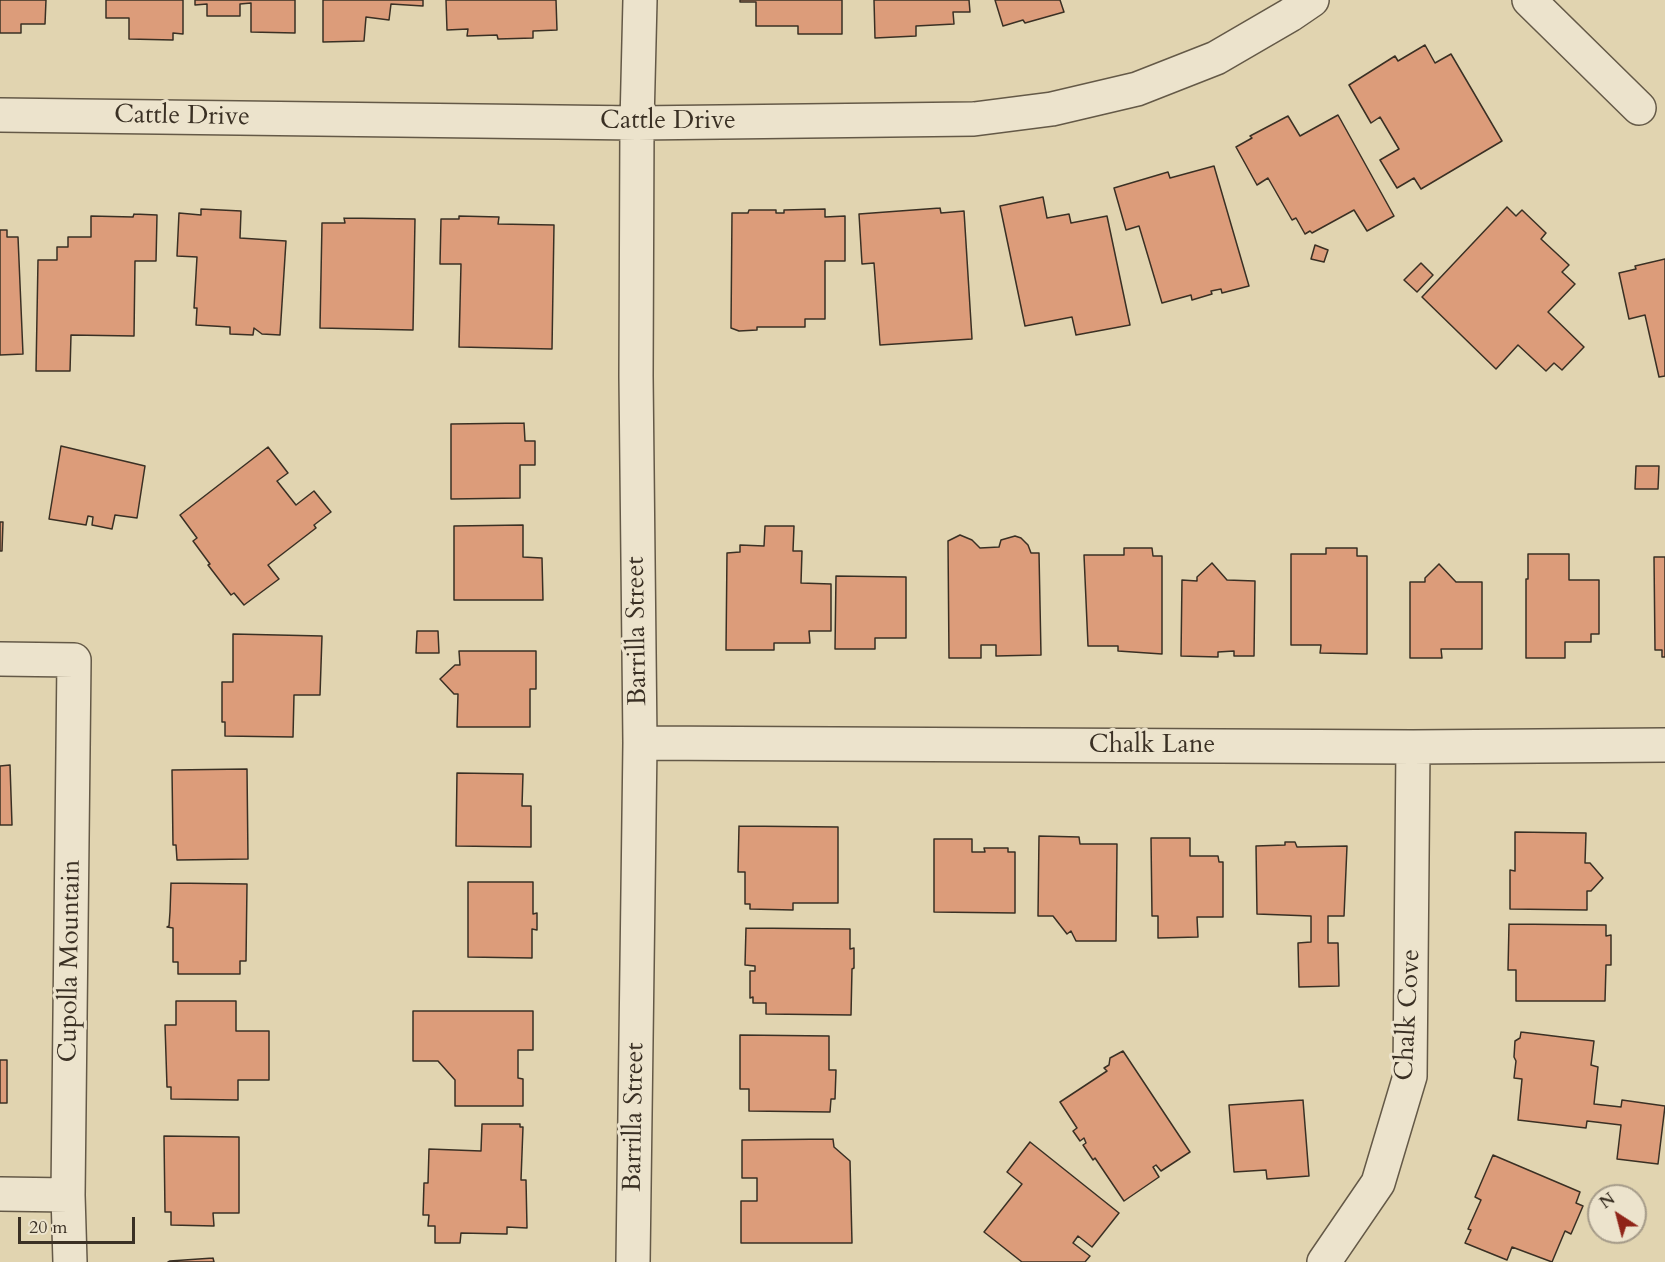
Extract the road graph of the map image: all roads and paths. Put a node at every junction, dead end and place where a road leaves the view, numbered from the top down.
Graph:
1 (640, 0) edge
2 (1312, 0) edge
3 (1529, 0) edge
4 (1639, 108) dead end
5 (0, 115) edge
6 (637, 123) junction
7 (0, 659) edge
8 (640, 743) junction
9 (1665, 745) edge
10 (1413, 747) junction
11 (0, 1194) edge
12 (68, 1195) junction
13 (70, 1262) edge
14 (633, 1262) edge
15 (1324, 1262) edge

1 - 6 street, Barrilla Street
2 - 6 street, Cattle Drive
3 - 4 street
5 - 6 street, Cattle Drive
6 - 8 street, Barrilla Street
7 - 12 street, Cupolla Mountain
8 - 10 street, Chalk Lane
8 - 14 street, Barrilla Street
9 - 10 street, Chalk Lane
10 - 15 street, Chalk Cove
11 - 12 street
12 - 13 street, Cupolla Mountain

